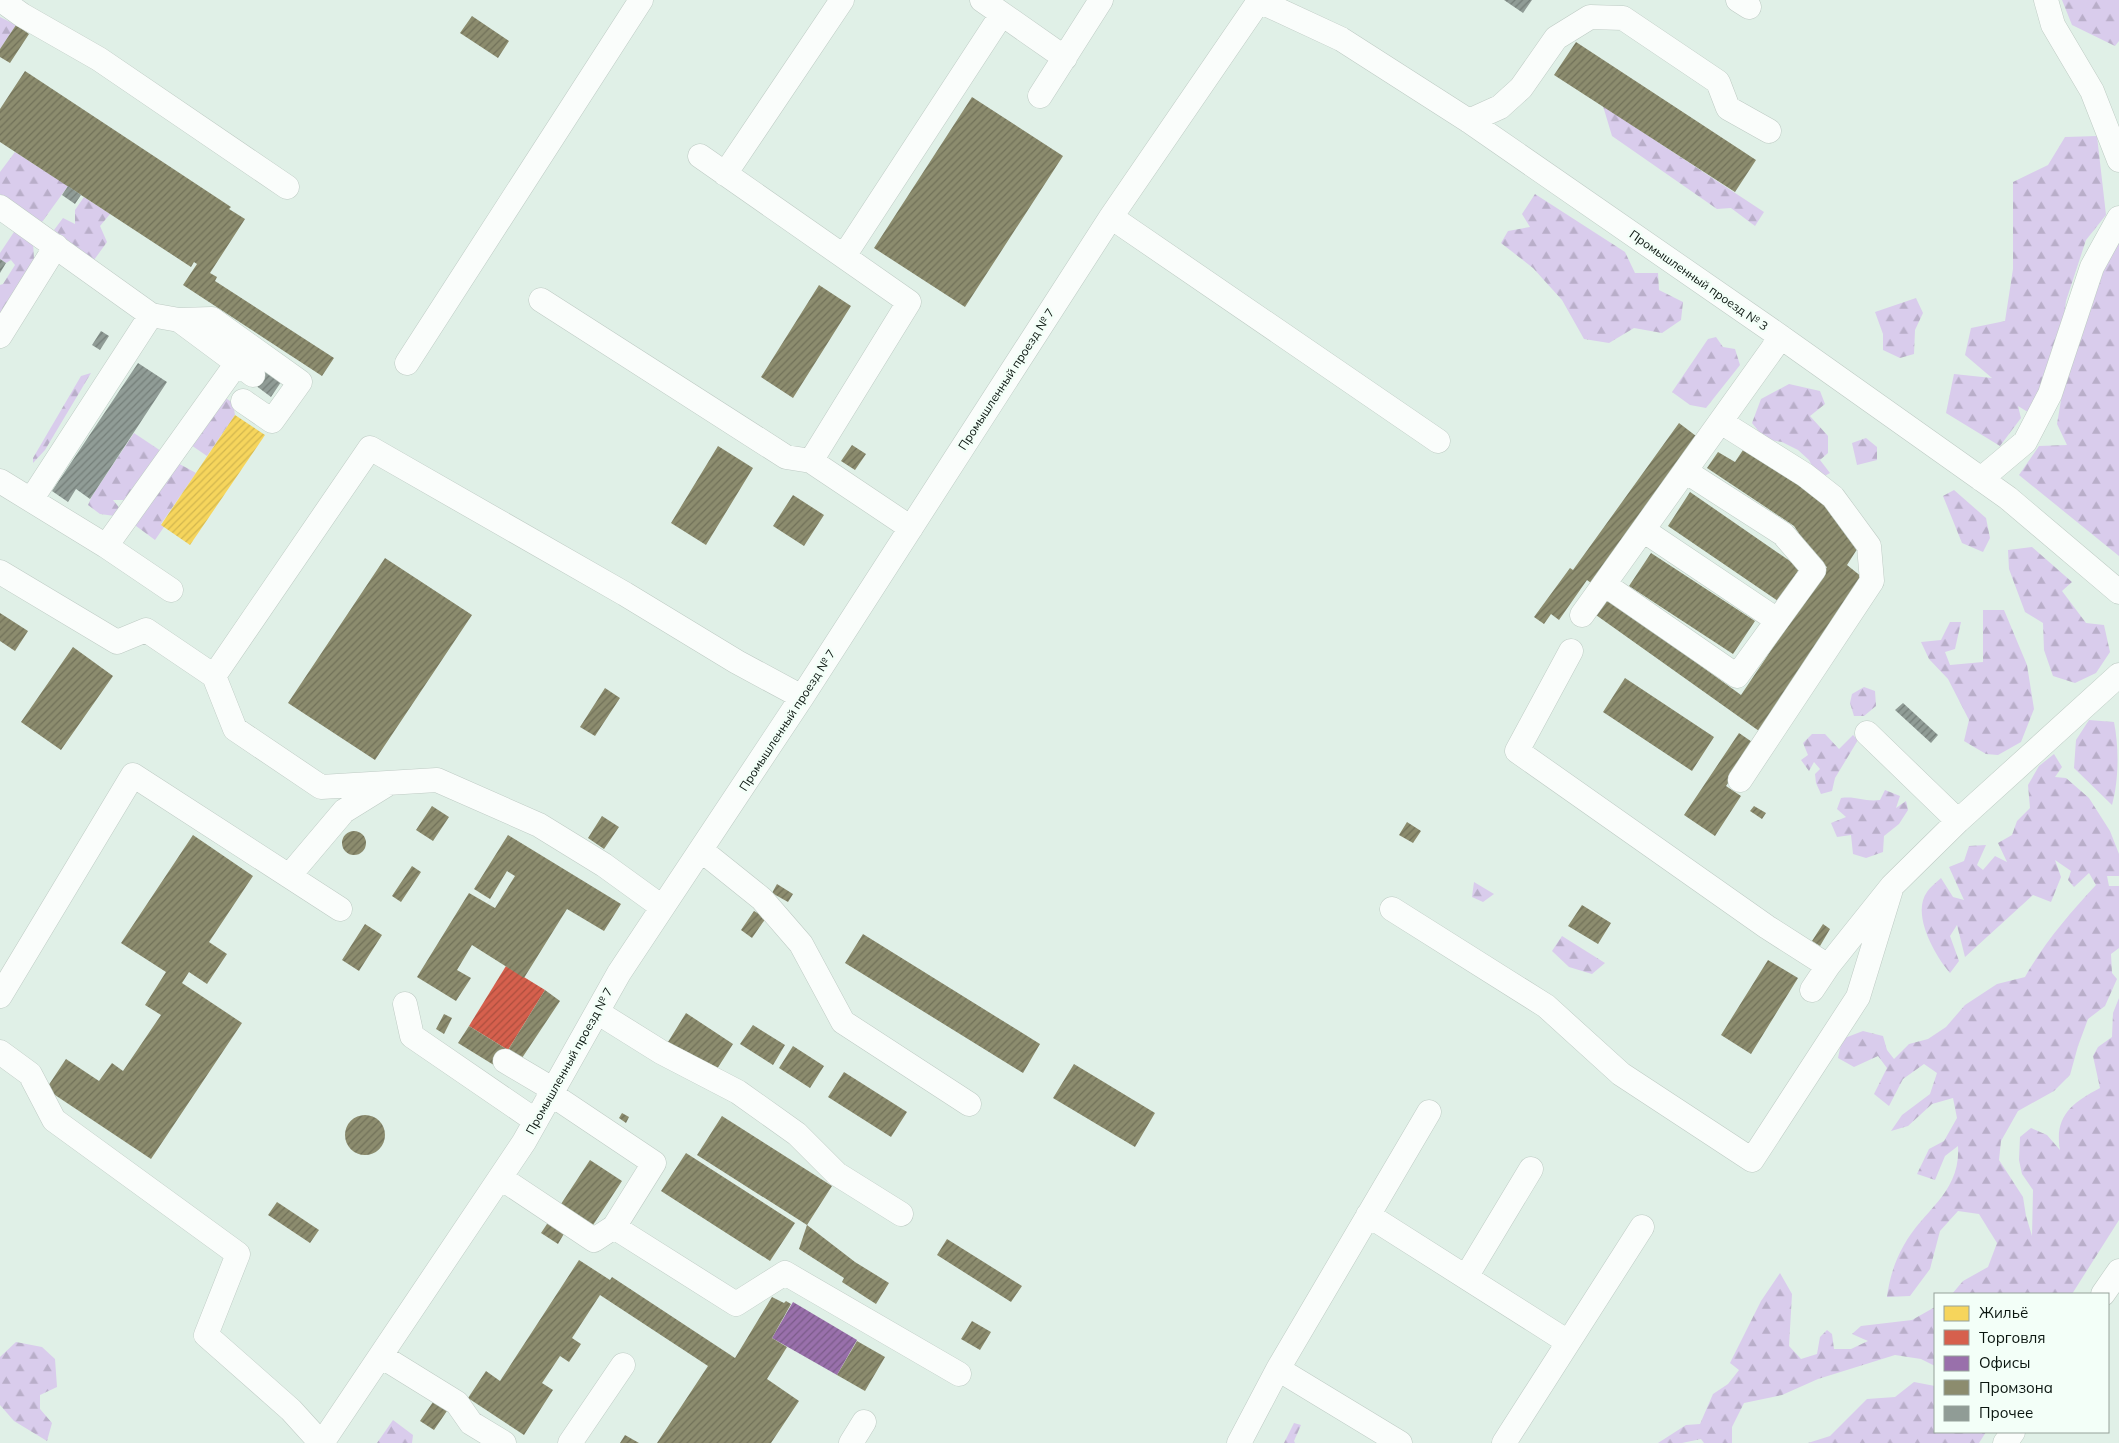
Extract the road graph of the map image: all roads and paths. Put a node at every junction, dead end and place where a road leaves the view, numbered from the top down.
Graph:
1 (1, 0) edge
2 (641, 0) edge
3 (842, 0) edge
4 (982, 0) edge
5 (1101, 0) edge
6 (1258, 0) edge
7 (1608, 0) edge
8 (2046, 0) edge
9 (1002, 14) junction
10 (1590, 17) junction
11 (1065, 58) junction
12 (1040, 96) dead end
13 (1469, 121) junction
14 (1769, 131) dead end
15 (700, 156) dead end
16 (2119, 160) edge
17 (726, 174) junction
18 (287, 188) dead end
19 (0, 207) edge
20 (1111, 217) junction
21 (2119, 218) edge
22 (56, 246) junction
23 (844, 256) junction
24 (541, 300) dead end
25 (151, 315) junction
26 (179, 320) junction
27 (0, 336) edge
28 (1781, 337) junction
29 (407, 363) dead end
30 (243, 400) dead end
31 (1721, 422) junction
32 (1438, 441) dead end
33 (811, 461) junction
34 (1685, 471) junction
35 (1981, 479) junction
36 (0, 481) edge
37 (31, 500) junction
38 (911, 528) junction
39 (1643, 530) junction
40 (106, 546) junction
41 (0, 572) edge
42 (1604, 584) junction
43 (170, 590) dead end
44 (2119, 592) edge
45 (1582, 615) dead end
46 (1777, 620) junction
47 (1571, 651) dead end
48 (2119, 675) edge
49 (214, 676) junction
50 (802, 697) junction
51 (1867, 733) dead end
52 (1740, 780) dead end
53 (388, 784) junction
54 (1958, 821) junction
55 (700, 850) junction
56 (289, 876) junction
57 (1892, 886) junction
58 (662, 907) junction
59 (340, 909) dead end
60 (1392, 909) dead end
61 (1828, 966) junction
62 (1812, 990) dead end
63 (0, 996) edge
64 (404, 1004) dead end
65 (597, 1012) junction
66 (0, 1052) edge
67 (505, 1062) dead end
68 (552, 1092) junction
69 (969, 1104) dead end
70 (1429, 1112) dead end
71 (536, 1121) junction
72 (1531, 1169) dead end
73 (501, 1178) junction
74 (902, 1214) dead end
75 (1368, 1215) junction
76 (614, 1227) junction
77 (1642, 1227) dead end
78 (2119, 1271) edge
79 (1466, 1277) junction
80 (2105, 1293) edge
81 (1568, 1342) junction
82 (381, 1356) junction
83 (623, 1365) dead end
84 (1278, 1369) junction
85 (959, 1374) dead end
86 (864, 1422) dead end
87 (321, 1443) edge
88 (504, 1443) edge
89 (570, 1443) edge
90 (851, 1443) edge
91 (1239, 1443) edge
92 (1400, 1443) edge
93 (1504, 1443) edge

1 - 18 street
2 - 29 street
3 - 17 street
4 - 9 street
5 - 11 street
6 - 13 street, Промышленный проезд № 3
6 - 20 street, Промышленный проезд № 7
7 - 10 street
8 - 16 street
9 - 11 street
9 - 23 street
10 - 13 street
10 - 14 street
11 - 12 street
13 - 28 street, Промышленный проезд № 3
15 - 17 street
17 - 23 street
19 - 22 street
20 - 32 street
20 - 38 street, Промышленный проезд № 7
21 - 35 street
22 - 25 street
22 - 27 street
23 - 33 street
24 - 33 street
25 - 26 street
25 - 37 street
26 - 30 street
26 - 40 street
28 - 31 street
28 - 35 street, Промышленный проезд № 3
31 - 34 street
31 - 52 street
33 - 38 street
34 - 39 street
34 - 46 street
35 - 44 street, Промышленный проезд № 3
36 - 37 street
37 - 40 street
38 - 50 street, Промышленный проезд № 7
39 - 42 street
39 - 46 street
40 - 43 street
41 - 49 street
42 - 45 street
42 - 46 street
47 - 61 street
48 - 54 street
49 - 50 street
49 - 53 street
50 - 55 street, Промышленный проезд № 7
51 - 54 street
53 - 56 street
53 - 58 street
54 - 57 street
55 - 58 street, Промышленный проезд № 7
55 - 69 street
56 - 59 street
56 - 63 street
57 - 60 street
57 - 61 street
58 - 65 street, Промышленный проезд № 7
61 - 62 street
64 - 71 street
65 - 68 street, Промышленный проезд № 7
65 - 74 street
66 - 87 street
67 - 68 street
68 - 71 street, Промышленный проезд № 7
68 - 76 street
70 - 75 street
71 - 73 street, Промышленный проезд № 7
72 - 79 street
73 - 76 street
73 - 82 street, Промышленный проезд № 7
75 - 79 street
75 - 84 street
76 - 85 street
77 - 81 street
78 - 80 street
79 - 81 street
81 - 93 street
82 - 87 street, Промышленный проезд № 7
82 - 88 street
83 - 89 street
84 - 91 street
84 - 92 street
86 - 90 street

